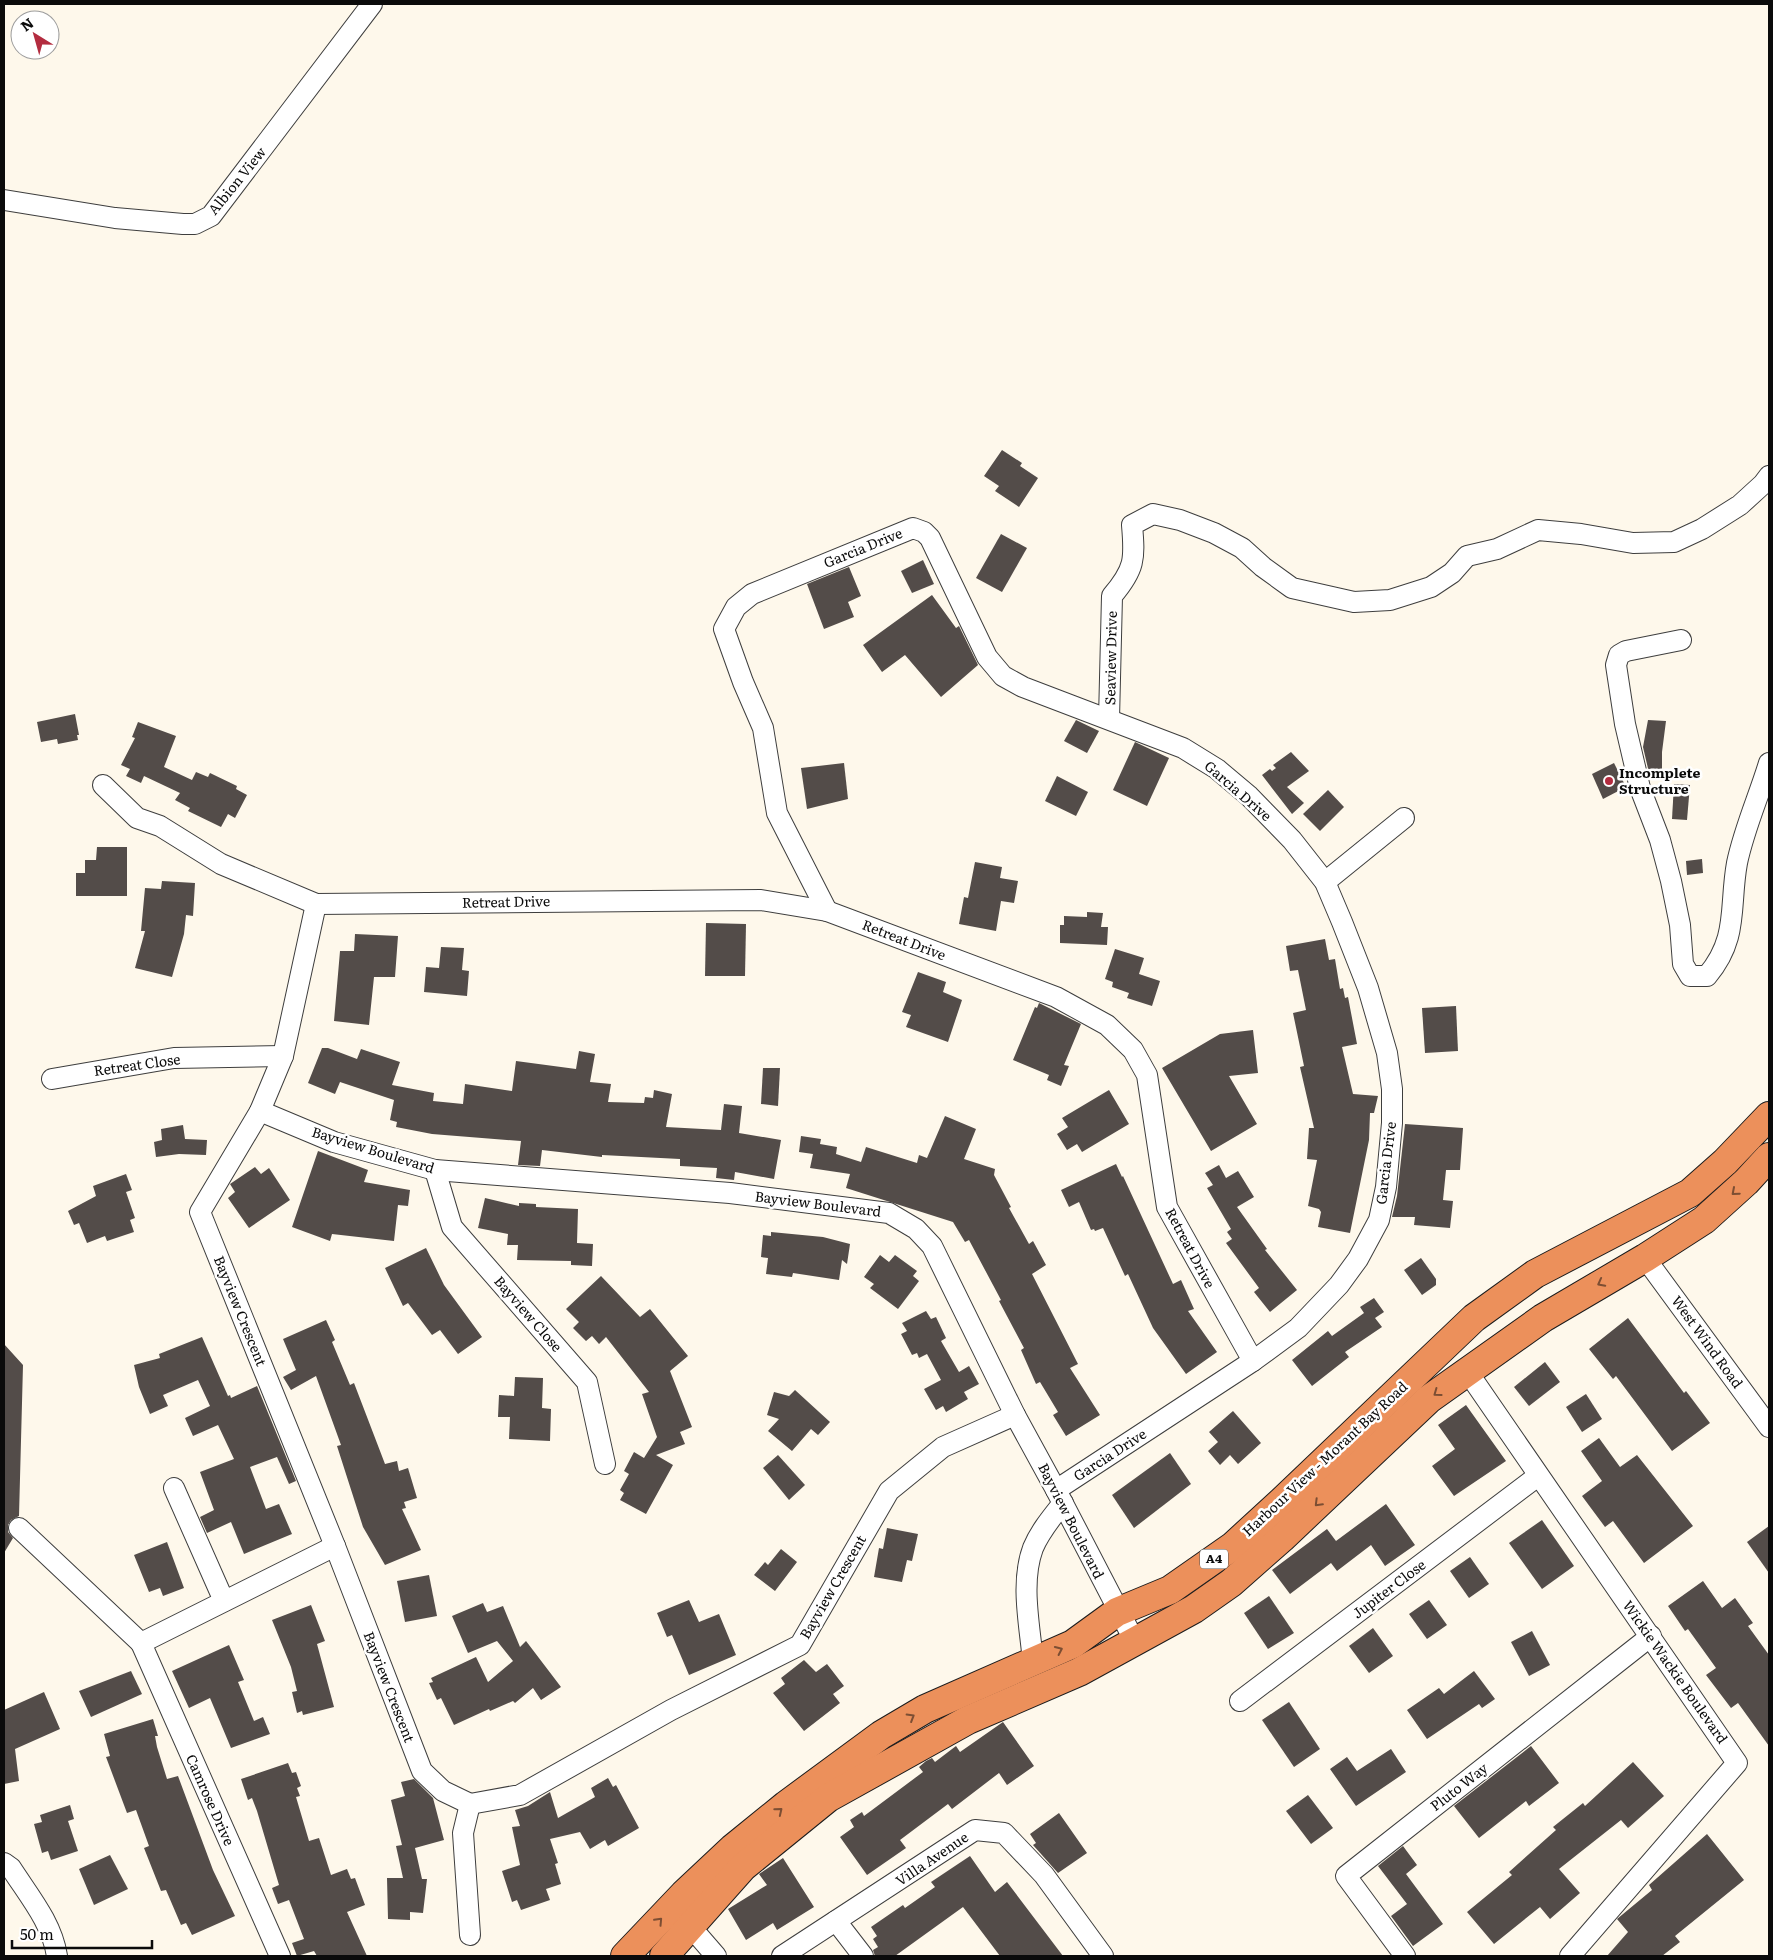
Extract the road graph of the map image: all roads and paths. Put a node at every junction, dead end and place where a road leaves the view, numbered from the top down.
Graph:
1 (372, 4) edge
2 (4, 200) edge
3 (1769, 476) edge
4 (1681, 640) dead end
5 (1110, 720) junction
6 (1769, 763) edge
7 (102, 785) dead end
8 (1404, 818) dead end
9 (1325, 882) junction
10 (316, 904) junction
11 (828, 911) junction
12 (283, 1056) junction
13 (52, 1079) dead end
14 (260, 1111) junction
15 (1769, 1116) edge
16 (1769, 1157) edge
17 (434, 1170) junction
18 (1645, 1258) junction
19 (1253, 1362) junction
20 (1467, 1371) junction
21 (1015, 1415) junction
22 (1769, 1427) edge
23 (605, 1464) dead end
24 (1538, 1476) junction
25 (174, 1488) dead end
26 (1060, 1496) junction
27 (19, 1528) dead end
28 (335, 1546) junction
29 (224, 1601) junction
30 (1117, 1612) junction
31 (1650, 1636) junction
32 (1134, 1640) junction
33 (141, 1643) junction
34 (1033, 1662) junction
35 (1240, 1701) dead end
36 (470, 1804) junction
37 (4, 1863) edge
38 (836, 1921) junction
39 (690, 1926) junction
40 (470, 1935) dead end
41 (56, 1956) edge
42 (280, 1956) edge
43 (625, 1956) edge
44 (664, 1956) edge
45 (716, 1956) edge
46 (782, 1956) edge
47 (863, 1956) edge
48 (1102, 1956) edge
49 (1405, 1956) edge
50 (1570, 1956) edge

1 - 2 street, Albion View
3 - 5 street, Seaview Drive
4 - 6 street
5 - 9 street, Garcia Drive
5 - 11 street, Garcia Drive
7 - 10 street
8 - 9 street
9 - 19 street, Garcia Drive
10 - 11 street, Retreat Drive
10 - 12 street, Bayview Crescent
11 - 19 street, Retreat Drive
12 - 13 street, Retreat Close
12 - 14 street, Bayview Crescent
14 - 17 street, Bayview Boulevard
14 - 28 street, Bayview Crescent
15 - 30 highway, Harbour View - Morant Bay Road / A4
16 -> 18 highway, Harbour View - Morant Bay Road / A4
17 - 21 street, Bayview Boulevard
17 - 23 street, Bayview Close
18 -> 20 highway, Harbour View - Morant Bay Road / A4
18 - 22 street, West Wind Road
19 - 26 street, Garcia Drive
20 - 24 street, Wickie Wackie Boulevard
20 -> 32 highway, Harbour View - Morant Bay Road / A4
21 - 26 street, Bayview Boulevard
21 - 36 street, Bayview Crescent
24 - 31 street, Wickie Wackie Boulevard
24 - 35 street, Jupiter Close
25 - 29 street
26 - 30 street, Bayview Boulevard
26 - 34 street, Garcia Drive
27 - 33 street
28 - 29 street
28 - 36 street, Bayview Crescent
29 - 33 street
30 - 32 street, Bayview Boulevard
34 -> 30 highway, Harbour View - Morant Bay Road / A4
31 - 49 street, Pluto Way
31 - 50 street, Wickie Wackie Boulevard
32 - 39 highway, Harbour View - Morant Bay Road / A4
33 - 42 street, Camrose Drive
43 -> 34 highway, Harbour View - Morant Bay Road / A4
36 - 40 street
37 - 41 street
38 - 46 street, Villa Avenue
38 - 47 street
38 - 48 street, Villa Avenue
39 - 44 highway, Harbour View - Morant Bay Road / A4
39 - 45 street

